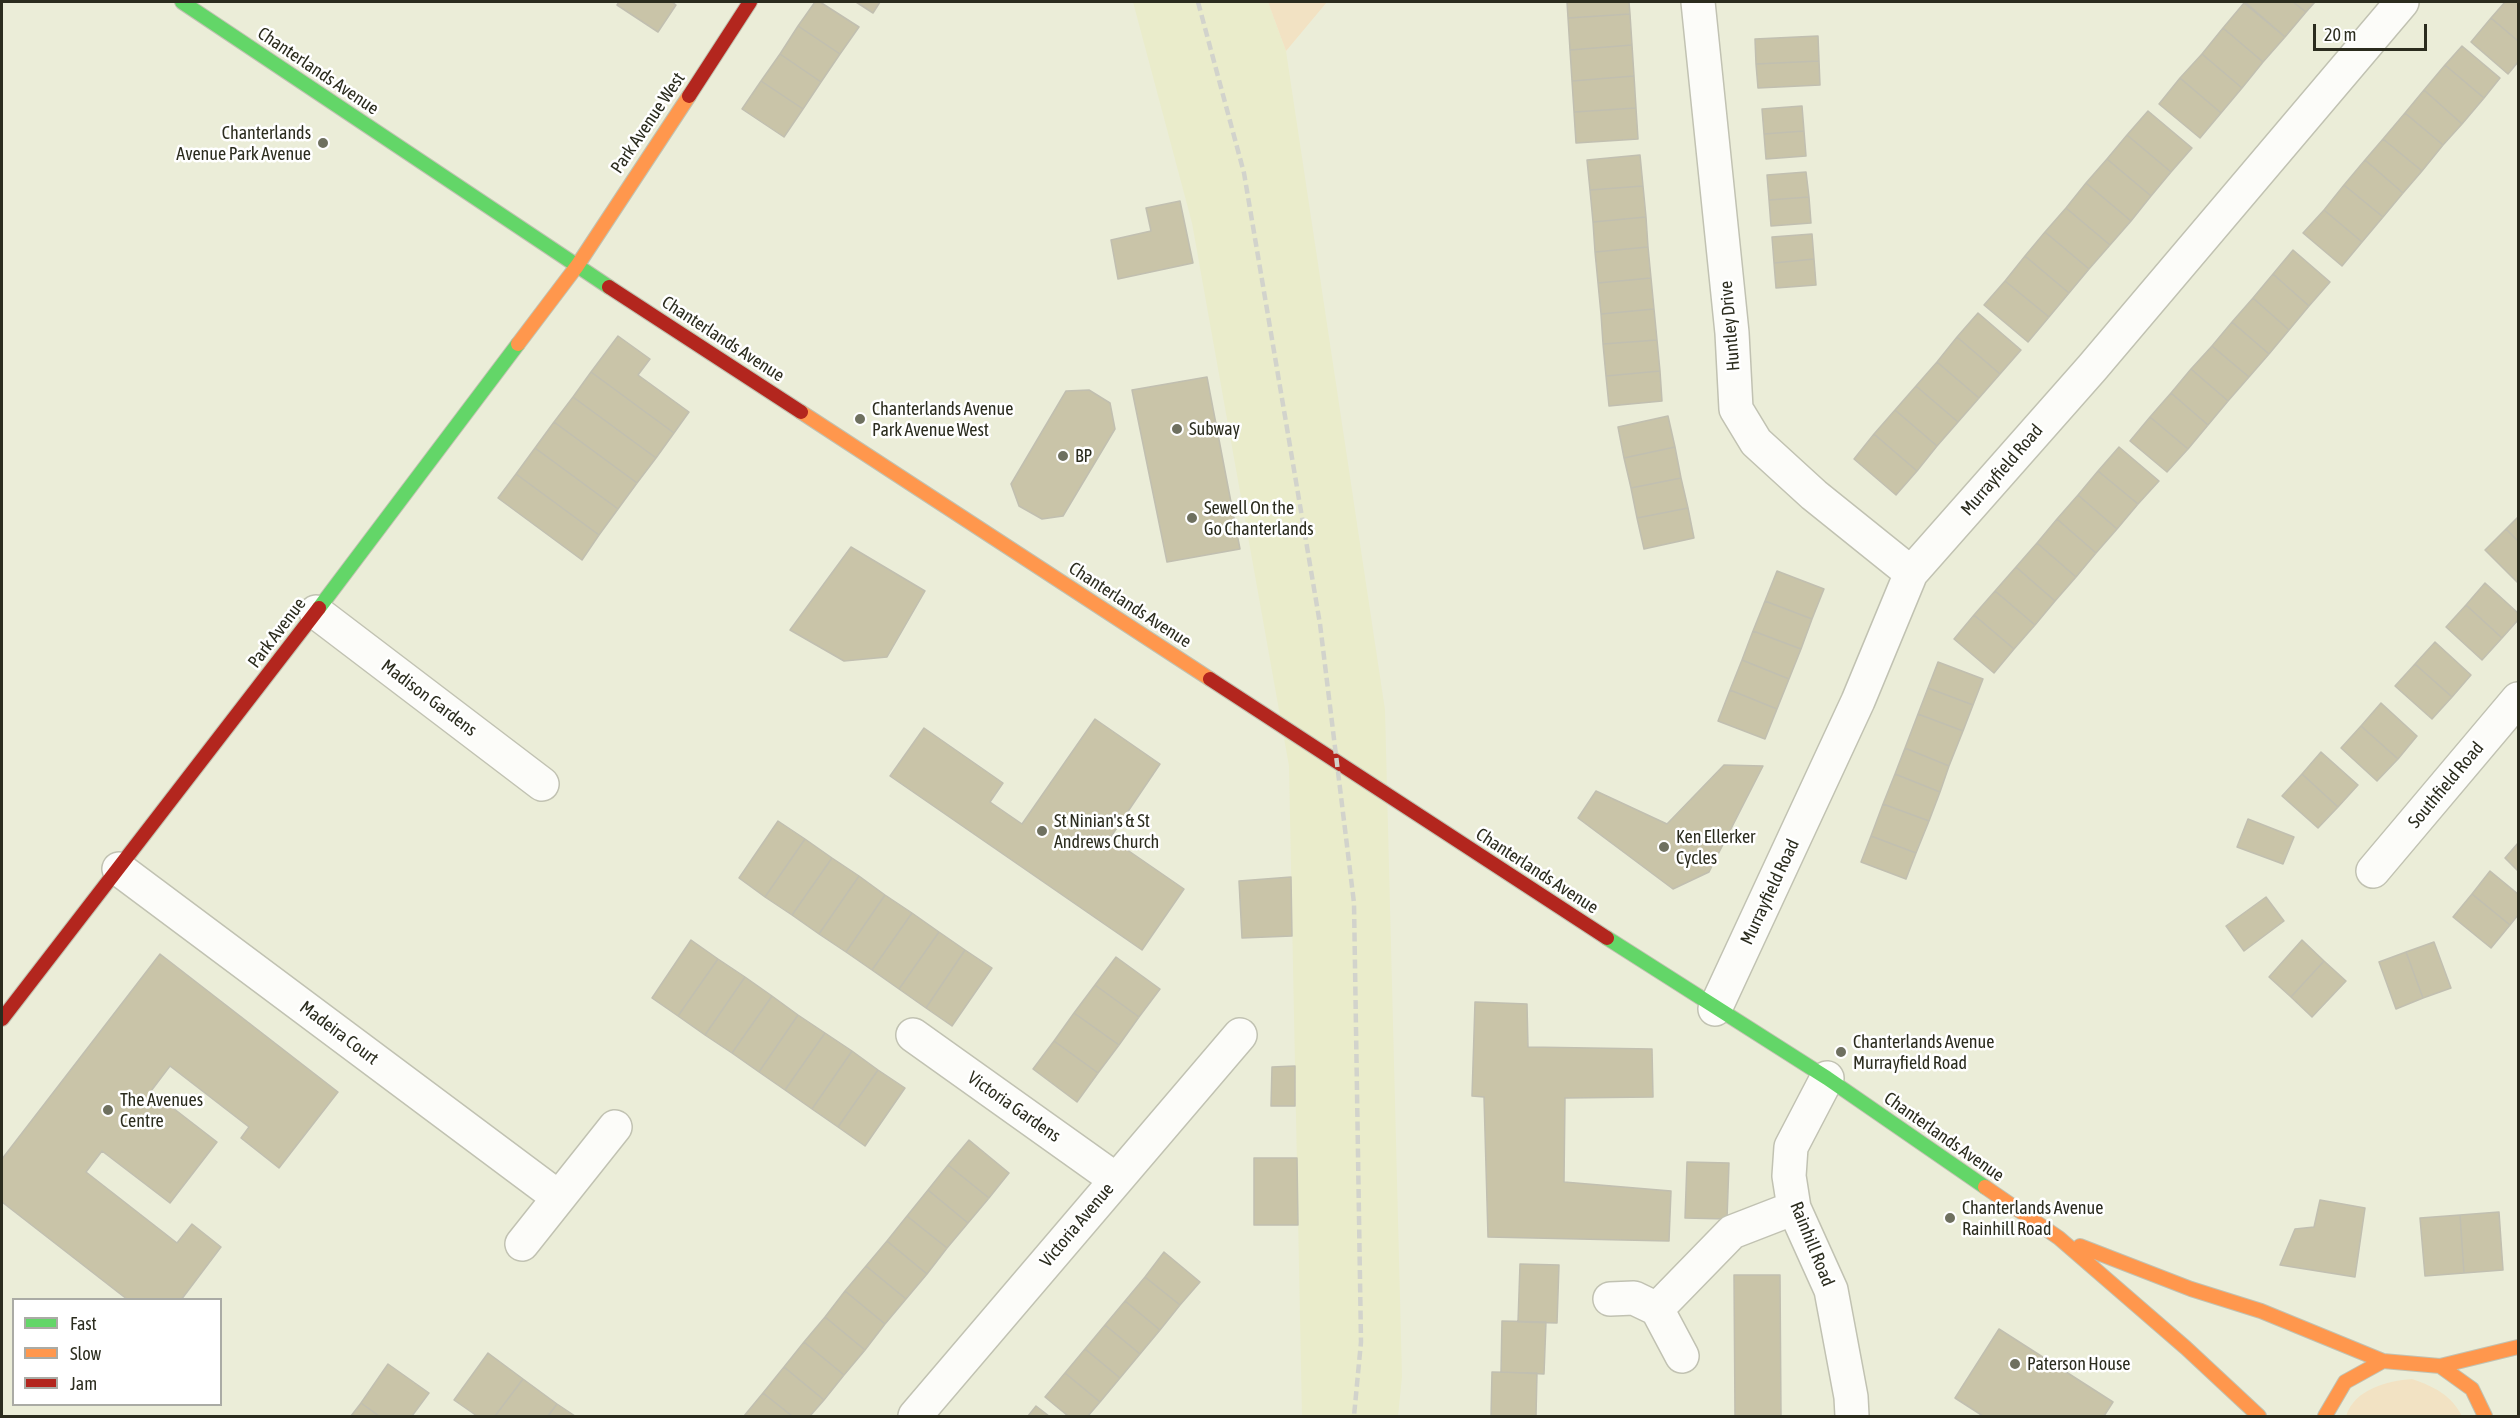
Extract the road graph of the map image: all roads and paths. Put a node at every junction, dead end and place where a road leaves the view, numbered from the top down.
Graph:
1 (182, 2) edge
2 (750, 2) edge
3 (1698, 2) edge
4 (2402, 2) edge
5 (577, 266) junction
6 (1911, 573) junction
7 (316, 612) junction
8 (2518, 699) edge
9 (542, 784) dead end
10 (119, 869) junction
11 (2373, 871) dead end
12 (1715, 1010) junction
13 (2, 1019) edge
14 (913, 1035) dead end
15 (1240, 1035) dead end
16 (1827, 1078) junction
17 (615, 1127) dead end
18 (1115, 1179) junction
19 (558, 1197) junction
20 (1794, 1208) junction
21 (2059, 1238) junction
22 (522, 1244) dead end
23 (1610, 1299) dead end
24 (1658, 1309) junction
25 (2518, 1347) edge
26 (1682, 1356) dead end
27 (2383, 1361) junction
28 (2440, 1366) junction
29 (915, 1416) edge
30 (1852, 1416) edge
31 (2259, 1416) edge
32 (2325, 1416) edge
33 (2485, 1416) edge

1 - 5 street, Chanterlands Avenue
2 - 5 street, Park Avenue West
3 - 6 street, Huntley Drive
4 - 6 street, Murrayfield Road
5 - 7 street, Park Avenue
5 - 12 street, Chanterlands Avenue
6 - 12 street, Murrayfield Road
7 - 9 street, Madison Gardens
7 - 10 street, Park Avenue
8 - 11 street, Southfield Road
10 - 13 street, Park Avenue
10 - 19 street, Madeira Court
12 - 16 street, Chanterlands Avenue
14 - 18 street, Victoria Gardens
15 - 18 street, Victoria Avenue
16 - 20 street, Rainhill Road
16 - 21 street, Chanterlands Avenue
17 - 19 street
18 - 29 street, Victoria Avenue
19 - 22 street
20 - 24 street
20 - 30 street, Rainhill Road
21 - 27 street, Chanterlands Avenue
21 - 31 street, Chanterlands Avenue
23 - 24 street
24 - 26 street
25 - 28 street
27 - 28 street, Chanterlands Avenue
27 - 32 street
28 - 33 street

